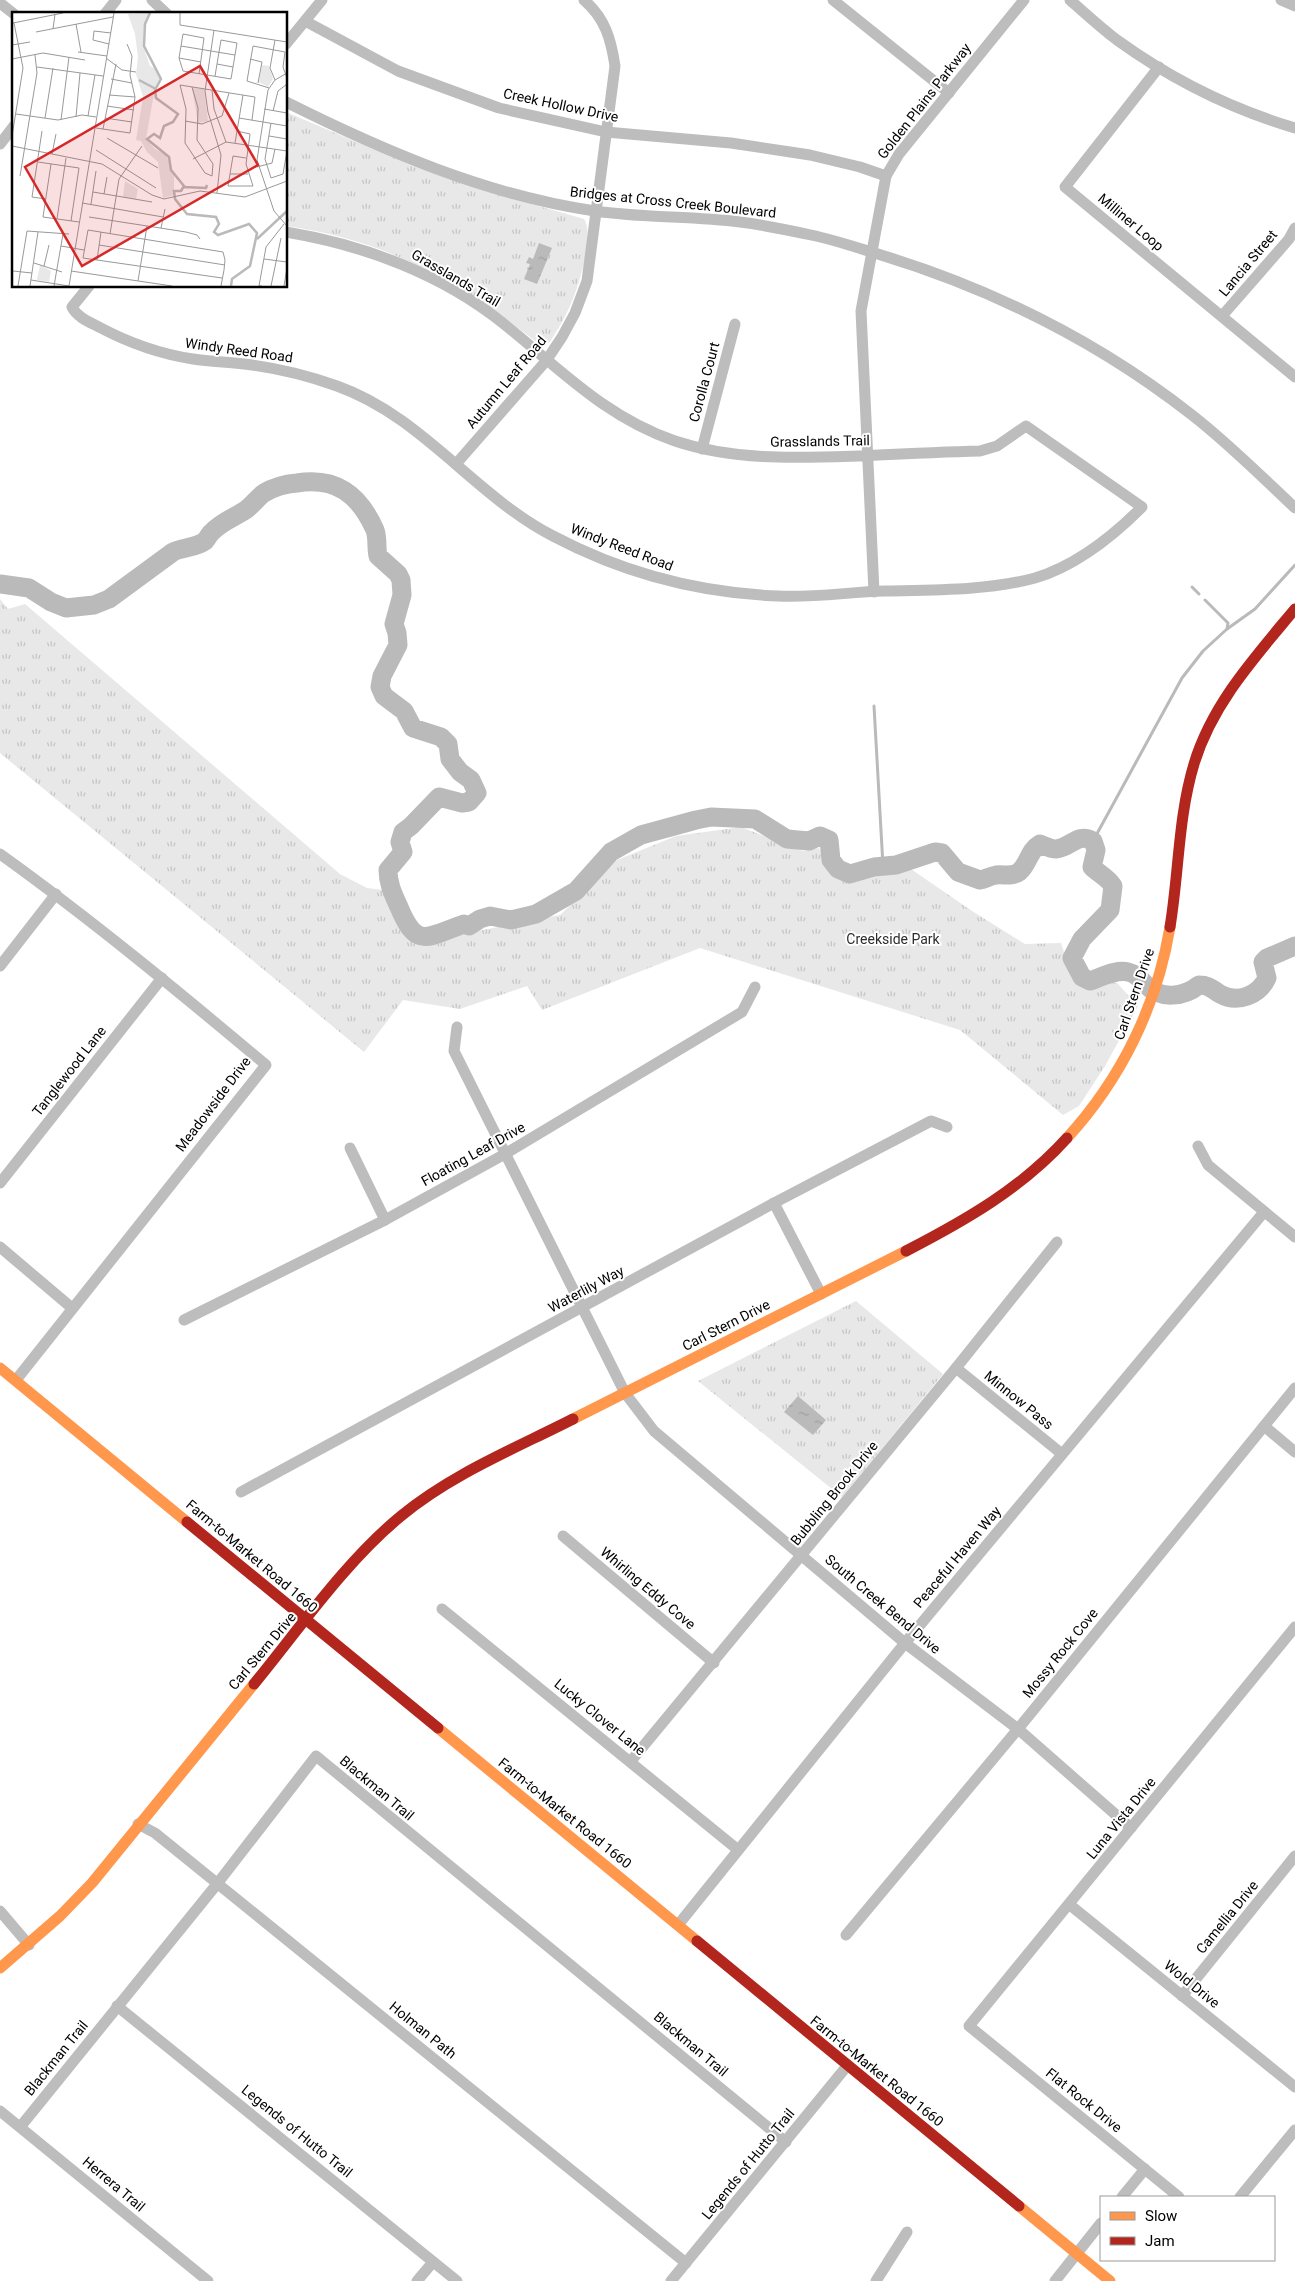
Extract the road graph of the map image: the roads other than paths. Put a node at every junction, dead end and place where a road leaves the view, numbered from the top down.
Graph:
1 (116, 0) edge
2 (152, 0) edge
3 (322, 0) edge
4 (584, 0) edge
5 (832, 0) edge
6 (1024, 0) edge
7 (1070, 0) edge
8 (1282, 0) edge
9 (0, 3) edge
10 (845, 4) edge
11 (1295, 6) edge
12 (12, 12) edge
13 (107, 12) edge
14 (165, 12) edge
15 (305, 21) junction
16 (288, 42) edge
17 (1159, 67) junction
18 (949, 93) junction
19 (288, 103) edge
20 (1295, 128) edge
21 (12, 129) edge
22 (606, 132) junction
23 (0, 144) edge
24 (886, 176) junction
25 (598, 211) junction
26 (1295, 228) edge
27 (288, 232) edge
28 (872, 252) junction
29 (87, 288) edge
30 (1222, 316) junction
31 (735, 324) dead end
32 (546, 361) junction
33 (1295, 377) edge
34 (702, 449) junction
35 (869, 455) junction
36 (456, 464) junction
37 (1142, 507) joint
38 (1295, 508) edge
39 (874, 592) junction
40 (1295, 609) edge
41 (0, 854) edge
42 (56, 894) junction
43 (0, 966) edge
44 (162, 978) junction
45 (755, 987) dead end
46 (457, 1028) dead end
47 (947, 1127) dead end
48 (1198, 1146) dead end
49 (350, 1148) dead end
50 (505, 1154) junction
51 (0, 1183) edge
52 (774, 1203) junction
53 (1264, 1212) junction
54 (385, 1220) junction
55 (1295, 1237) edge
56 (1057, 1242) dead end
57 (0, 1247) edge
58 (821, 1294) junction
59 (72, 1308) junction
60 (582, 1308) junction
61 (184, 1320) dead end
62 (0, 1368) edge
63 (956, 1368) junction
64 (16, 1380) junction
65 (1295, 1388) edge
66 (625, 1392) junction
67 (1264, 1426) junction
68 (1295, 1452) edge
69 (1062, 1454) junction
70 (241, 1492) dead end
71 (563, 1536) dead end
72 (802, 1556) junction
73 (442, 1609) dead end
74 (306, 1621) junction
75 (1295, 1627) edge
76 (905, 1643) junction
77 (714, 1663) junction
78 (1018, 1729) junction
79 (631, 1761) junction
80 (138, 1824) junction
81 (1131, 1828) junction
82 (737, 1849) junction
83 (1295, 1856) edge
84 (217, 1884) junction
85 (1070, 1905) junction
86 (0, 1911) edge
87 (678, 1925) junction
88 (846, 1936) dead end
89 (28, 1945) junction
90 (0, 1968) edge
91 (1182, 1996) junction
92 (117, 2006) junction
93 (969, 2026) joint
94 (847, 2066) junction
95 (1295, 2088) edge
96 (0, 2111) edge
97 (20, 2126) junction
98 (1295, 2130) edge
99 (786, 2142) junction
100 (1145, 2169) junction
101 (1123, 2196) edge
102 (1178, 2196) edge
103 (1241, 2196) edge
104 (1100, 2225) edge
105 (907, 2232) dead end
106 (1077, 2254) junction
107 (433, 2262) junction
108 (686, 2263) junction
109 (208, 2281) edge
110 (417, 2281) edge
111 (457, 2281) edge
112 (671, 2281) edge
113 (876, 2281) edge
114 (1055, 2281) edge
115 (1110, 2281) edge

1 - 13 street
2 - 14 street
3 - 15 street
4 - 22 street, Autumn Leaf Road
5 - 10 street
6 - 18 street, Golden Plains Parkway
7 - 17 street
8 - 11 street
9 - 12 street
10 - 18 street
15 - 16 street
15 - 22 street, Creek Hollow Drive
17 - 20 street
17 - 30 street, Milliner Loop
18 - 24 street, Golden Plains Parkway
19 - 25 street, Bridges at Cross Creek Boulevard
21 - 23 street
22 - 24 street, Creek Hollow Drive
22 - 25 street, Autumn Leaf Road
24 - 28 street, Golden Plains Parkway
25 - 28 street, Bridges at Cross Creek Boulevard
25 - 32 street, Autumn Leaf Road
26 - 30 street, Lancia Street
27 - 32 street, Grasslands Trail
28 - 35 street, Golden Plains Parkway
28 - 38 street, Bridges at Cross Creek Boulevard
29 - 36 street, Windy Reed Road
30 - 33 street, Milliner Loop
31 - 34 street, Corolla Court
32 - 34 street, Grasslands Trail
32 - 36 street, Autumn Leaf Road
34 - 35 street, Grasslands Trail
35 - 37 street, Grasslands Trail
35 - 39 street, Golden Plains Parkway
36 - 39 street, Windy Reed Road
37 - 39 street, Windy Reed Road
40 - 58 street, Carl Stern Drive
41 - 42 street, Meadowside Drive
42 - 43 street
42 - 44 street, Meadowside Drive
44 - 51 street, Tanglewood Lane
44 - 59 street, Meadowside Drive
45 - 50 street, Floating Leaf Drive
46 - 50 street, South Creek Bend Drive
47 - 52 street, Waterlily Way
48 - 53 street
49 - 54 street
50 - 54 street, Floating Leaf Drive
50 - 60 street, South Creek Bend Drive
52 - 58 street
52 - 60 street, Waterlily Way
53 - 55 street
53 - 69 street, Peaceful Haven Way
54 - 61 street, Floating Leaf Drive
56 - 63 street, Bubbling Brook Drive
57 - 59 street
58 - 66 street, Carl Stern Drive
59 - 64 street, Meadowside Drive
60 - 66 street, South Creek Bend Drive
60 - 70 street, Waterlily Way
62 - 64 street, Farm-to-Market Road 1660
63 - 69 street, Minnow Pass
63 - 72 street, Bubbling Brook Drive
64 - 74 street, Farm-to-Market Road 1660
65 - 67 street, Mossy Rock Cove
66 - 72 street, South Creek Bend Drive
66 - 74 street, Carl Stern Drive
67 - 68 street
67 - 78 street, Mossy Rock Cove
69 - 76 street, Peaceful Haven Way
71 - 77 street, Whirling Eddy Cove
72 - 76 street, South Creek Bend Drive
72 - 77 street, Bubbling Brook Drive
73 - 79 street, Lucky Clover Lane
74 - 80 street, Carl Stern Drive
74 - 87 street, Farm-to-Market Road 1660
75 - 81 street, Luna Vista Drive
76 - 78 street, South Creek Bend Drive
76 - 82 street, Peaceful Haven Way
77 - 79 street, Bubbling Brook Drive
78 - 81 street, South Creek Bend Drive
78 - 88 street, Mossy Rock Cove
79 - 82 street, Lucky Clover Lane
80 - 84 street, Holman Path
80 - 89 street, Carl Stern Drive
81 - 85 street, Luna Vista Drive
82 - 87 street, Peaceful Haven Way
83 - 91 street, Camellia Drive
84 - 92 street, Blackman Trail
84 - 99 street, Blackman Trail
84 - 108 street, Holman Path
85 - 91 street, Wold Drive
85 - 93 street, Luna Vista Drive
86 - 89 street
87 - 94 street, Farm-to-Market Road 1660
89 - 90 street, Carl Stern Drive
91 - 95 street, Wold Drive
92 - 97 street, Blackman Trail
92 - 107 street, Legends of Hutto Trail
93 - 100 street, Flat Rock Drive
94 - 99 street, Legends of Hutto Trail
94 - 106 street, Farm-to-Market Road 1660
96 - 97 street, Herrera Trail
97 - 109 street, Herrera Trail
98 - 103 street
99 - 108 street, Legends of Hutto Trail
100 - 101 street
100 - 102 street, Flat Rock Drive
104 - 106 street
105 - 113 street
106 - 114 street
106 - 115 street, Farm-to-Market Road 1660
107 - 110 street
107 - 111 street, Legends of Hutto Trail
108 - 112 street, Legends of Hutto Trail

